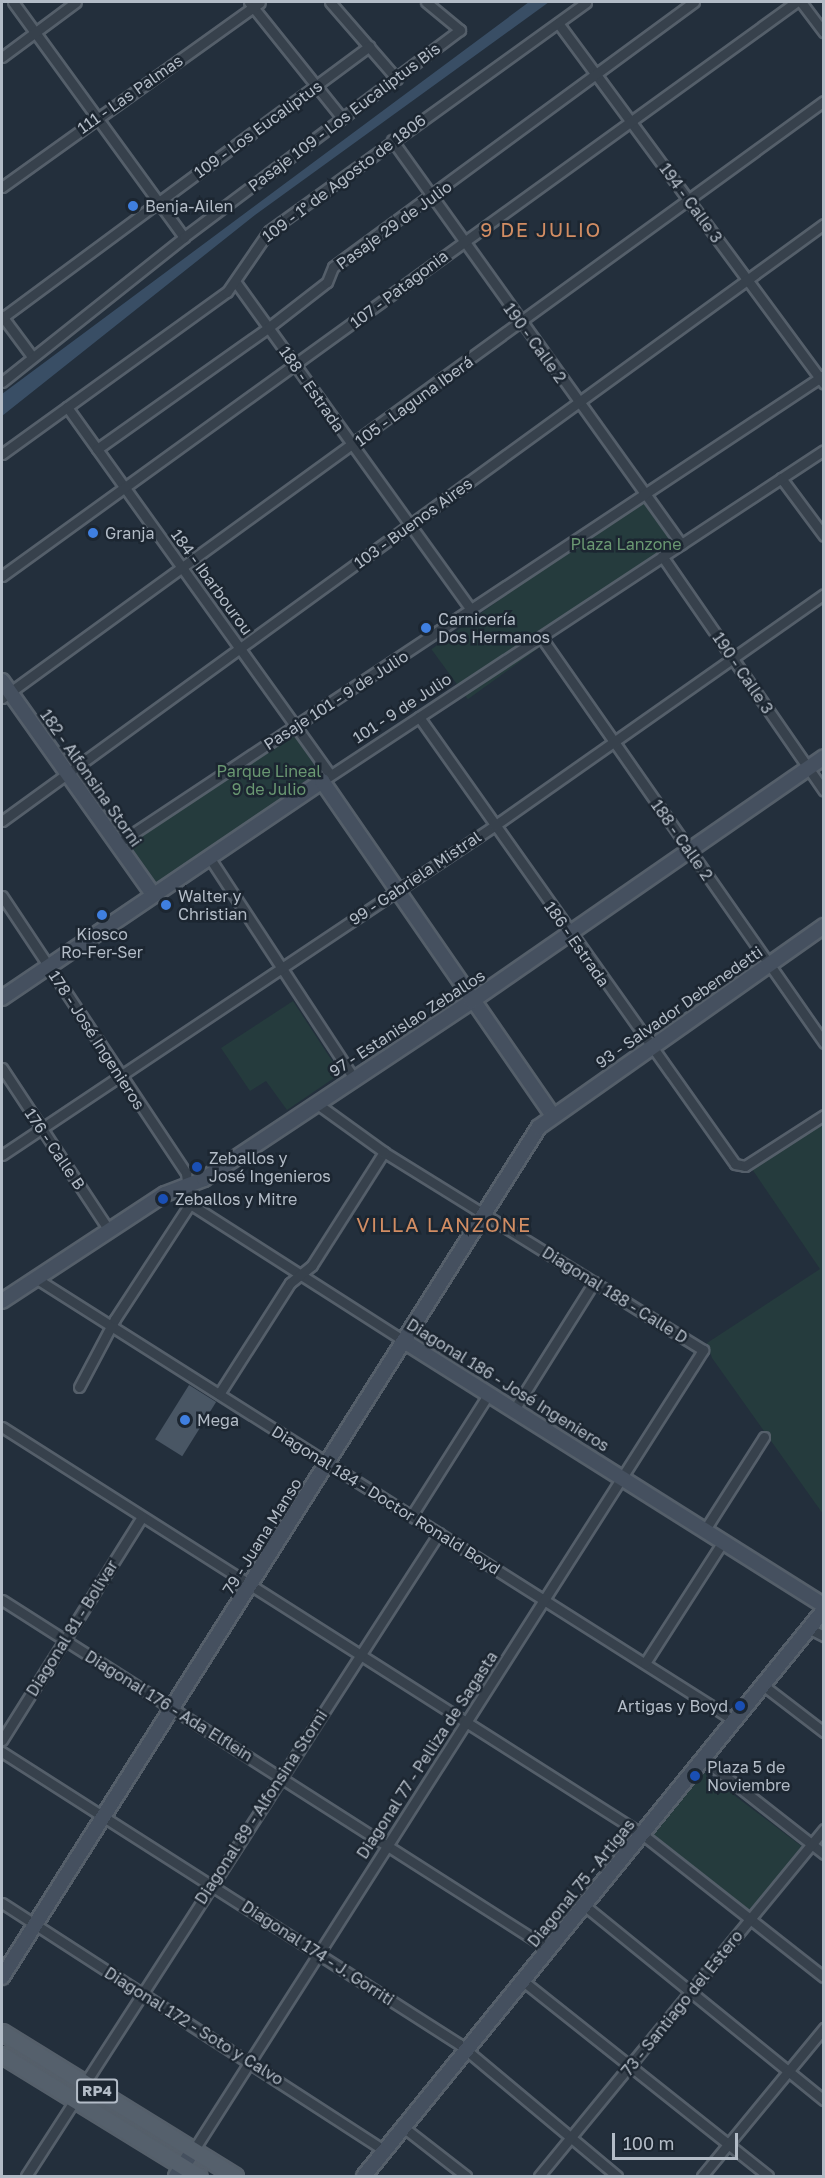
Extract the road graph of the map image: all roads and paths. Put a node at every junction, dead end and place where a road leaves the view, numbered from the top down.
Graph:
1 (13, 2) edge
2 (76, 2) edge
3 (330, 2) edge
4 (426, 2) edge
5 (586, 2) edge
6 (694, 2) edge
7 (796, 2) edge
8 (801, 2) edge
9 (254, 3) edge
10 (558, 22) junction
11 (35, 32) junction
12 (824, 32) edge
13 (369, 46) junction
14 (2, 57) edge
15 (598, 73) junction
16 (397, 79) junction
17 (317, 86) junction
18 (824, 101) edge
19 (97, 117) junction
20 (342, 118) junction
21 (632, 121) junction
22 (392, 140) junction
23 (2, 187) edge
24 (432, 198) junction
25 (689, 200) junction
26 (159, 202) junction
27 (824, 224) edge
28 (184, 237) junction
29 (462, 242) junction
30 (746, 279) junction
31 (237, 284) junction
32 (2, 317) edge
33 (520, 323) junction
34 (269, 327) junction
35 (31, 355) junction
36 (296, 366) junction
37 (822, 379) edge
38 (2, 382) edge
39 (578, 402) junction
40 (67, 407) junction
41 (352, 446) junction
42 (97, 449) junction
43 (824, 450) edge
44 (2, 454) edge
45 (781, 478) junction
46 (125, 489) junction
47 (645, 495) junction
48 (411, 526) junction
49 (824, 536) edge
50 (681, 544) junction
51 (662, 556) junction
52 (183, 569) junction
53 (2, 576) edge
54 (824, 594) edge
55 (472, 611) junction
56 (540, 637) junction
57 (241, 649) junction
58 (733, 657) junction
59 (4, 691) edge
60 (419, 717) junction
61 (296, 727) junction
62 (614, 742) junction
63 (824, 757) edge
64 (807, 769) junction
65 (68, 773) junction
66 (326, 778) junction
67 (824, 791) edge
68 (2, 821) edge
69 (494, 826) junction
70 (117, 844) junction
71 (688, 850) junction
72 (209, 856) junction
73 (396, 891) junction
74 (153, 894) junction
75 (2, 896) edge
76 (824, 926) edge
77 (569, 933) junction
78 (769, 965) junction
79 (49, 967) junction
80 (282, 967) junction
81 (2, 998) edge
82 (472, 1001) junction
83 (824, 1043) edge
84 (651, 1048) junction
85 (2, 1068) edge
86 (120, 1075) junction
87 (353, 1077) junction
88 (316, 1103) junction
89 (552, 1113) junction
90 (824, 1115) edge
91 (41, 1128) junction
92 (384, 1152) junction
93 (2, 1155) edge
94 (189, 1185) junction
95 (190, 1204) junction
96 (484, 1214) junction
97 (109, 1230) junction
98 (301, 1274) junction
99 (37, 1279) junction
100 (594, 1282) junction
101 (2, 1301) edge
102 (112, 1326) junction
103 (404, 1341) junction
104 (703, 1350) joint
105 (79, 1387) dead end
106 (489, 1393) junction
107 (219, 1394) junction
108 (515, 1408) junction
109 (2, 1427) edge
110 (764, 1437) dead end
111 (328, 1462) junction
112 (625, 1477) junction
113 (412, 1515) junction
114 (142, 1516) junction
115 (706, 1528) junction
116 (439, 1533) junction
117 (724, 1540) junction
118 (251, 1585) junction
119 (2, 1600) edge
120 (546, 1600) junction
121 (824, 1605) edge
122 (824, 1610) edge
123 (810, 1629) junction
124 (824, 1636) edge
125 (64, 1640) junction
126 (360, 1654) junction
127 (645, 1663) junction
128 (764, 1686) junction
129 (174, 1709) junction
130 (735, 1721) junction
131 (469, 1723) junction
132 (824, 1732) edge
133 (2, 1740) edge
134 (2, 1752) edge
135 (703, 1759) junction
136 (282, 1777) junction
137 (103, 1818) junction
138 (824, 1829) edge
139 (642, 1834) junction
140 (811, 1844) junction
141 (388, 1846) junction
142 (824, 1854) edge
143 (212, 1885) junction
144 (2, 1904) edge
145 (585, 1906) junction
146 (751, 1919) junction
147 (34, 1925) junction
148 (549, 1949) junction
149 (318, 1953) junction
150 (2, 1977) edge
151 (824, 1977) edge
152 (523, 1982) junction
153 (689, 1992) junction
154 (140, 1993) junction
155 (824, 2028) edge
156 (2, 2032) edge
157 (466, 2050) junction
158 (2, 2055) edge
159 (252, 2060) junction
160 (629, 2066) junction
161 (788, 2071) junction
162 (85, 2083) junction
163 (75, 2100) junction
164 (824, 2100) edge
165 (403, 2127) junction
166 (571, 2137) junction
167 (728, 2145) junction
168 (192, 2151) junction
169 (385, 2151) junction
170 (180, 2171) edge
171 (26, 2176) edge
172 (199, 2176) edge
173 (235, 2176) edge
174 (364, 2176) edge
175 (466, 2176) edge
176 (539, 2176) edge
177 (617, 2176) edge
178 (702, 2176) edge
179 (768, 2176) edge

1 - 11 street
2 - 11 street
3 - 13 street
4 - 16 street, Pasaje 109 - Los Eucaliptus Bis
5 - 10 street, 109 - 1° de Agosto de 1806
6 - 15 street, Pasaje 29 de Julio
7 - 21 street, 107 - Patagonia
8 - 12 street
9 - 17 street
9 - 19 street, 111 - Las Palmas
10 - 15 street, 194 - Calle 3
10 - 22 street, 109 - 1° de Agosto de 1806
11 - 14 street
11 - 19 street
13 - 16 street
13 - 17 street, 109 - Los Eucaliptus
15 - 21 street, 194 - Calle 3
15 - 24 street, Pasaje 29 de Julio
16 - 20 street, Pasaje 109 - Los Eucaliptus Bis
17 - 20 street
17 - 26 street, 109 - Los Eucaliptus
18 - 25 street, 105 - Laguna Iberá
19 - 23 street, 111 - Las Palmas
19 - 26 street
20 - 28 street, Pasaje 109 - Los Eucaliptus Bis
21 - 25 street, 194 - Calle 3
21 - 29 street, 107 - Patagonia
22 - 24 street, 190 - Calle 2
22 - 31 street, 109 - 1° de Agosto de 1806
24 - 29 street, 190 - Calle 2
24 - 34 street, Pasaje 29 de Julio
25 - 30 street, 194 - Calle 3
25 - 33 street, 105 - Laguna Iberá
26 - 28 street
26 - 32 street, 109 - Los Eucaliptus
27 - 30 street, 103 - Buenos Aires
28 - 35 street, Pasaje 109 - Los Eucaliptus Bis
29 - 33 street, 190 - Calle 2
29 - 36 street, 107 - Patagonia
30 - 37 street, 194 - Calle 3
30 - 39 street, 103 - Buenos Aires
31 - 34 street, 188 - Estrada
31 - 40 street, 109 - 1° de Agosto de 1806
32 - 35 street
33 - 39 street, 190 - Calle 2
33 - 41 street, 105 - Laguna Iberá
34 - 36 street, 188 - Estrada
34 - 42 street, Pasaje 29 de Julio
35 - 38 street, Pasaje 109 - Los Eucaliptus Bis
36 - 41 street, 188 - Estrada
36 - 46 street, 107 - Patagonia
37 - 47 street, Pasaje 101 - 9 de Julio
39 - 47 street, 190 - Calle 2
39 - 48 street, 103 - Buenos Aires
40 - 42 street, 184 - Ibarbourou
40 - 44 street, 109 - 1° de Agosto de 1806
41 - 48 street, 188 - Estrada
41 - 52 street, 105 - Laguna Iberá
42 - 46 street, 184 - Ibarbourou
43 - 45 street, 101 - 9 de Julio
45 - 49 street
45 - 50 street, 101 - 9 de Julio
46 - 52 street, 184 - Ibarbourou
46 - 53 street, 107 - Patagonia
47 - 50 street, 190 - Calle 2
47 - 55 street, Pasaje 101 - 9 de Julio
48 - 55 street, 188 - Estrada
48 - 57 street, 103 - Buenos Aires
50 - 51 street, 101 - 9 de Julio
51 - 56 street, 101 - 9 de Julio
51 - 58 street, 190 - Calle 3
52 - 57 street, 184 - Ibarbourou
52 - 59 street, 105 - Laguna Iberá
54 - 58 street, 99 - Gabriela Mistral
55 - 61 street, Pasaje 101 - 9 de Julio
56 - 60 street, 101 - 9 de Julio
56 - 62 street, 188 - Calle 2
57 - 61 street, 184 - Ibarbourou
57 - 65 street, 103 - Buenos Aires
58 - 62 street, 99 - Gabriela Mistral
58 - 64 street, 190 - Calle 3
59 - 65 street, 182 - Alfonsina Storni
60 - 66 street, 101 - 9 de Julio
60 - 69 street, 186 - Estrada
61 - 66 street, 184 - Ibarbourou
61 - 70 street, Pasaje 101 - 9 de Julio
62 - 69 street, 99 - Gabriela Mistral
62 - 71 street, 188 - Calle 2
63 - 64 street, 97 - Estanislao Zeballos
64 - 67 street, 190 - Calle 3
64 - 71 street, 97 - Estanislao Zeballos
65 - 68 street, 103 - Buenos Aires
65 - 70 street, 182 - Alfonsina Storni
66 - 72 street, 101 - 9 de Julio
66 - 73 street, 184 - Ibarbourou
69 - 73 street, 99 - Gabriela Mistral
69 - 77 street, 186 - Estrada
70 - 74 street, 182 - Alfonsina Storni
71 - 77 street, 97 - Estanislao Zeballos
71 - 78 street, 188 - Calle 2
72 - 74 street, 101 - 9 de Julio
72 - 80 street
73 - 80 street, 99 - Gabriela Mistral
73 - 82 street, 184 - Ibarbourou
74 - 79 street, 101 - 9 de Julio
75 - 79 street, 178 - José Ingenieros
76 - 78 street, 93 - Salvador Debenedetti
77 - 82 street, 97 - Estanislao Zeballos
77 - 84 street, 186 - Estrada
78 - 83 street, 188 - Calle 2
78 - 84 street, 93 - Salvador Debenedetti
79 - 81 street, 101 - 9 de Julio
79 - 86 street, 178 - José Ingenieros
80 - 86 street, 99 - Gabriela Mistral
80 - 87 street
82 - 87 street, 97 - Estanislao Zeballos
82 - 89 street, 184 - Ibarbourou
84 - 89 street, 93 - Salvador Debenedetti
84 - 90 street, 186 - Estrada
85 - 91 street, 176 - Calle B
86 - 91 street, 99 - Gabriela Mistral
86 - 94 street, 178 - José Ingenieros
87 - 88 street, 97 - Estanislao Zeballos
88 - 92 street, Diagonal 188 - Calle D
88 - 94 street, 97 - Estanislao Zeballos
89 - 96 street, 79 - Juana Manso
91 - 93 street, 99 - Gabriela Mistral
91 - 97 street, 176 - Calle B
92 - 96 street, Diagonal 188 - Calle D
92 - 98 street
94 - 95 street
94 - 97 street, 97 - Estanislao Zeballos
95 - 98 street, Diagonal 186 - José Ingenieros
95 - 102 street
96 - 100 street, Diagonal 188 - Calle D
96 - 103 street, 79 - Juana Manso
97 - 99 street, 97 - Estanislao Zeballos
98 - 103 street, Diagonal 186 - José Ingenieros
98 - 107 street
99 - 101 street, 97 - Estanislao Zeballos
99 - 102 street, Diagonal 184 - Doctor Ronald Boyd
100 - 104 street, Diagonal 188 - Calle D
100 - 108 street
102 - 105 street
102 - 107 street, Diagonal 184 - Doctor Ronald Boyd
103 - 106 street, Diagonal 186 - José Ingenieros
103 - 111 street, 79 - Juana Manso
104 - 112 street, Diagonal 77 - Pelliza de Sagasta
106 - 108 street, Diagonal 186 - José Ingenieros
106 - 113 street
107 - 111 street, Diagonal 184 - Doctor Ronald Boyd
108 - 112 street, Diagonal 186 - José Ingenieros
109 - 114 street
110 - 115 street
111 - 113 street, Diagonal 184 - Doctor Ronald Boyd
111 - 118 street, 79 - Juana Manso
112 - 115 street, Diagonal 186 - José Ingenieros
112 - 120 street, Diagonal 77 - Pelliza de Sagasta
113 - 116 street, Diagonal 184 - Doctor Ronald Boyd
114 - 118 street
114 - 125 street, Diagonal 81 - Bolivar
115 - 117 street, Diagonal 186 - José Ingenieros
116 - 120 street, Diagonal 184 - Doctor Ronald Boyd
116 - 126 street, Diagonal 89 - Alfonsina Storni
117 - 121 street, Diagonal 186 - José Ingenieros
117 - 127 street
118 - 126 street
118 - 129 street, 79 - Juana Manso
119 - 125 street, Diagonal 176 - Ada Elflein
120 - 127 street, Diagonal 184 - Doctor Ronald Boyd
120 - 131 street, Diagonal 77 - Pelliza de Sagasta
122 - 123 street, Diagonal 75 - Artigas
123 - 124 street
123 - 128 street, Diagonal 75 - Artigas
125 - 129 street, Diagonal 176 - Ada Elflein
125 - 133 street, Diagonal 81 - Bolivar
126 - 131 street
126 - 136 street, Diagonal 89 - Alfonsina Storni
127 - 130 street, Diagonal 184 - Doctor Ronald Boyd
128 - 130 street, Diagonal 75 - Artigas
128 - 132 street
129 - 136 street, Diagonal 176 - Ada Elflein
129 - 137 street, 79 - Juana Manso
130 - 135 street, Diagonal 75 - Artigas
131 - 139 street
131 - 141 street, Diagonal 77 - Pelliza de Sagasta
134 - 137 street, Diagonal 174 - J. Gorriti
135 - 139 street, Diagonal 75 - Artigas
135 - 140 street
136 - 141 street, Diagonal 176 - Ada Elflein
136 - 143 street, Diagonal 89 - Alfonsina Storni
137 - 143 street, Diagonal 174 - J. Gorriti
137 - 147 street, 79 - Juana Manso
138 - 140 street, 73 - Santiago del Estero
139 - 145 street, Diagonal 75 - Artigas
139 - 146 street
140 - 142 street
140 - 146 street, 73 - Santiago del Estero
141 - 148 street, Diagonal 176 - Ada Elflein
141 - 149 street, Diagonal 77 - Pelliza de Sagasta
143 - 149 street, Diagonal 174 - J. Gorriti
143 - 154 street, Diagonal 89 - Alfonsina Storni
144 - 147 street, Diagonal 172 - Soto y Calvo
145 - 148 street, Diagonal 75 - Artigas
145 - 153 street
146 - 151 street
146 - 153 street, 73 - Santiago del Estero
147 - 150 street, 79 - Juana Manso
147 - 154 street, Diagonal 172 - Soto y Calvo
148 - 152 street, Diagonal 75 - Artigas
149 - 157 street, Diagonal 174 - J. Gorriti
149 - 159 street, Diagonal 77 - Pelliza de Sagasta
152 - 157 street, Diagonal 75 - Artigas
152 - 160 street
153 - 160 street, 73 - Santiago del Estero
153 - 161 street
154 - 159 street, Diagonal 172 - Soto y Calvo
154 - 162 street, Diagonal 89 - Alfonsina Storni
155 - 161 street
156 - 162 main road, RP4
157 - 165 street, Diagonal 75 - Artigas
157 - 166 street, Diagonal 174 - J. Gorriti
158 - 163 main road, RP4
159 - 168 street, Diagonal 77 - Pelliza de Sagasta
159 - 169 street, Diagonal 172 - Soto y Calvo
160 - 166 street, 73 - Santiago del Estero
160 - 167 street
161 - 164 street
161 - 167 street
162 - 168 main road, RP4
163 - 170 main road, RP4
163 - 171 street
165 - 169 street, Diagonal 75 - Artigas
165 - 175 street
166 - 176 street, 73 - Santiago del Estero
166 - 177 street, Diagonal 174 - J. Gorriti
167 - 178 street
167 - 179 street
168 - 170 street, Diagonal 77 - Pelliza de Sagasta
168 - 173 main road, RP4
169 - 174 street, Diagonal 75 - Artigas
170 - 172 main road, RP4

